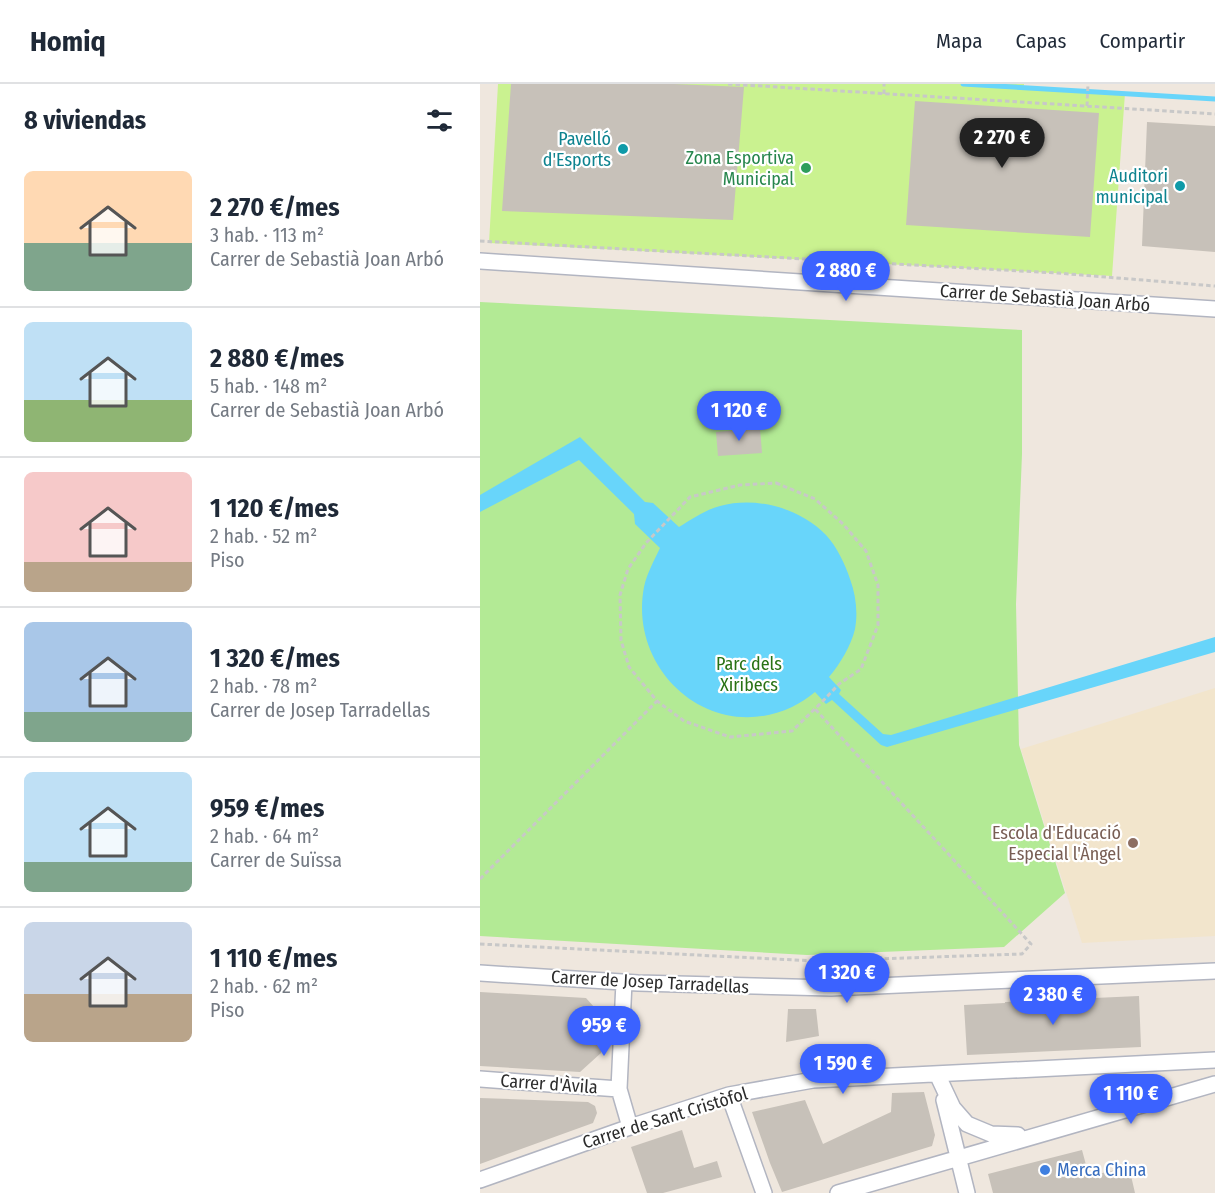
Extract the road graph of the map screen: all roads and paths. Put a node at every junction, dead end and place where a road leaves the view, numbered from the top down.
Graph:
1 (728, 84) edge
2 (884, 84) edge
3 (1088, 84) edge
4 (884, 94) junction
5 (1087, 106) junction
6 (1215, 114) edge
7 (480, 241) edge
8 (480, 261) edge
9 (1215, 286) edge
10 (1215, 309) edge
11 (657, 701) junction
12 (815, 709) junction
13 (480, 879) edge
14 (480, 944) edge
15 (1215, 971) edge
16 (480, 973) edge
17 (624, 982) junction
18 (1215, 1060) edge
19 (938, 1074) junction
20 (480, 1079) edge
21 (1215, 1084) edge
22 (619, 1089) junction
23 (729, 1095) junction
24 (630, 1127) junction
25 (1039, 1134) junction
26 (958, 1157) junction
27 (480, 1180) edge
28 (764, 1193) edge
29 (838, 1193) edge
30 (967, 1193) edge

1 - 4 path
2 - 4 path
3 - 5 path
4 - 5 path
5 - 6 path
7 - 9 path
8 - 10 street, Carrer de Sebastià Joan Arbó
11 - 12 path
11 - 12 path
11 - 13 path
12 - 14 path
15 - 17 street, Carrer de Josep Tarradellas
16 - 17 street, Carrer de Josep Tarradellas
17 - 22 street
18 - 19 street, Carrer de Sant Cristòfol
19 - 23 street, Carrer de Sant Cristòfol
19 - 25 street
19 - 26 street
20 - 22 street, Carrer d'Àvila
21 - 25 street
22 - 24 street
23 - 24 street, Carrer de Sant Cristòfol
23 - 28 street
24 - 27 street, Carrer de Sant Cristòfol
25 - 26 street
26 - 29 street
26 - 30 street

